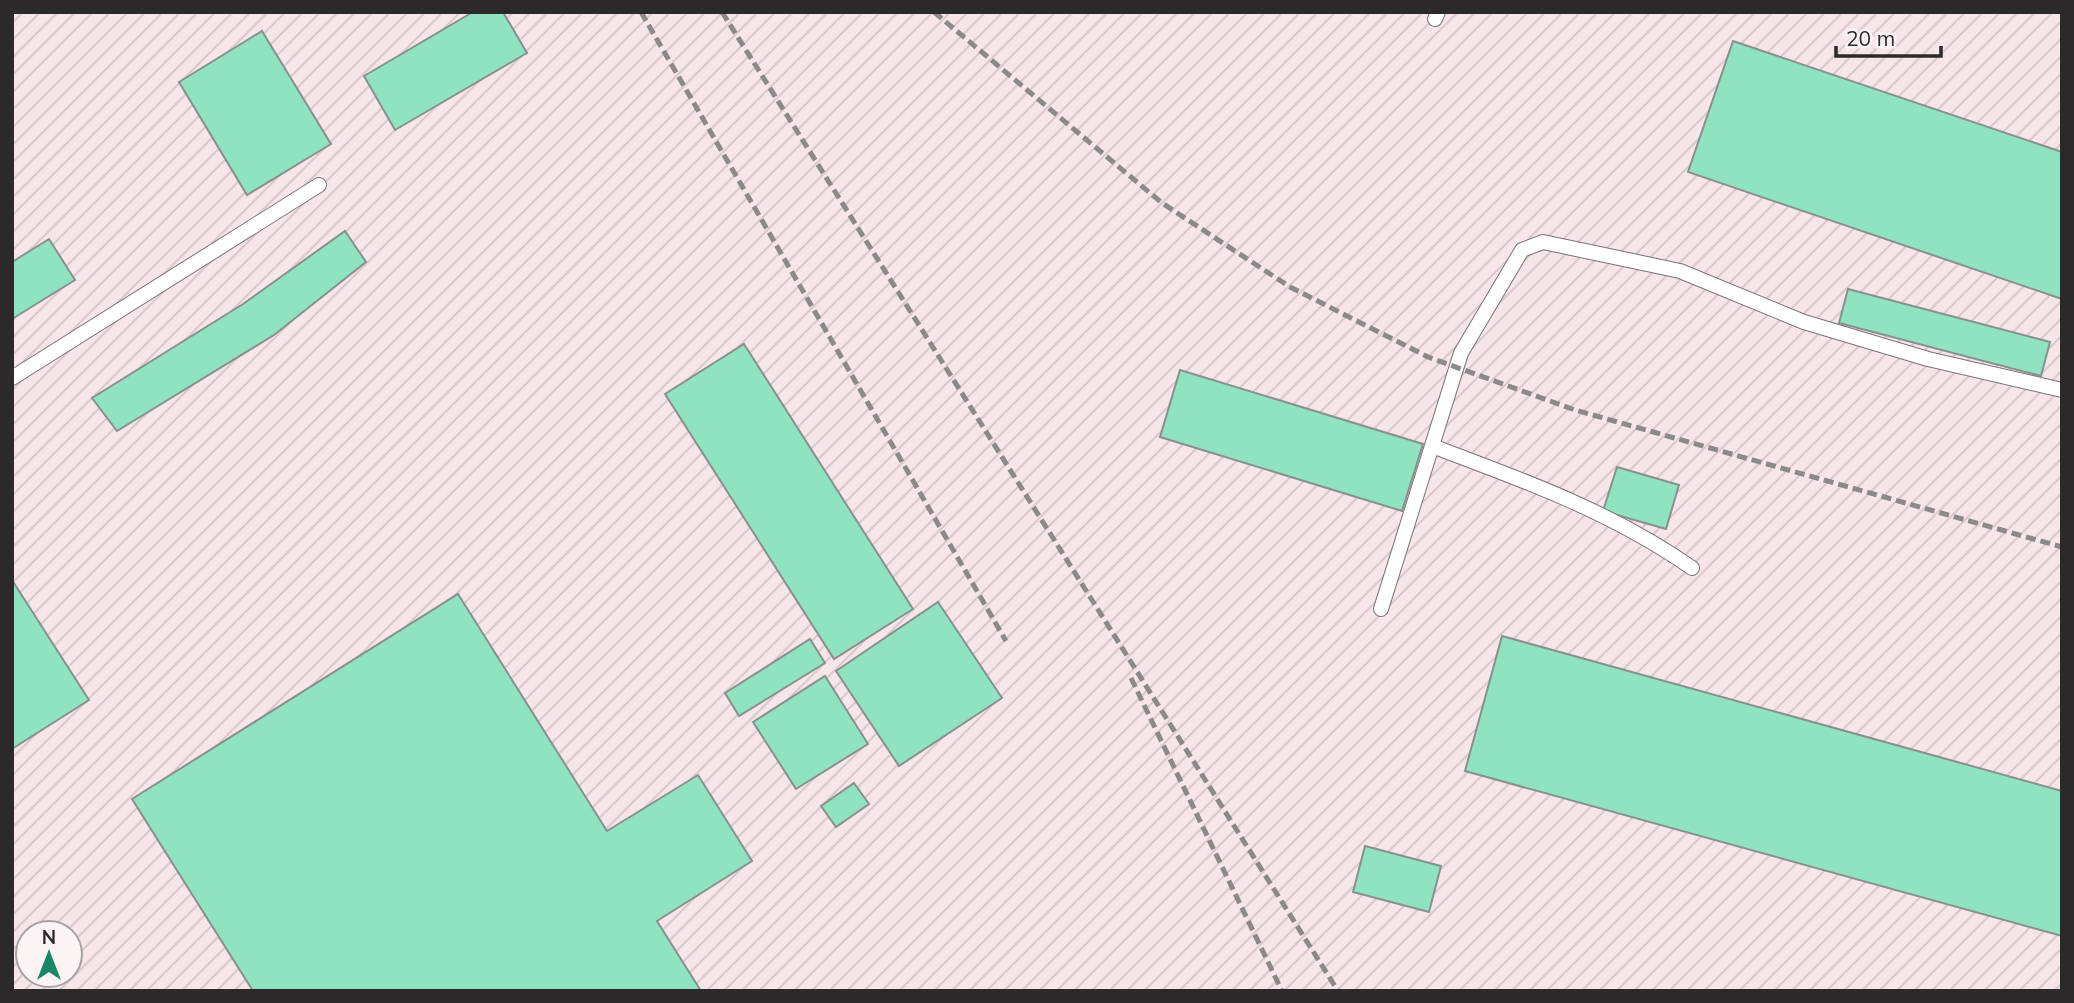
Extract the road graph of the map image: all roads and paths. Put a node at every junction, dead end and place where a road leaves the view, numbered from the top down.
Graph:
1 (319, 185) dead end
2 (12, 377) edge
3 (2062, 390) edge
4 (1432, 446) junction
5 (1692, 568) dead end
6 (1381, 610) dead end

1 - 2 lane
3 - 4 lane
4 - 5 lane
4 - 6 lane

